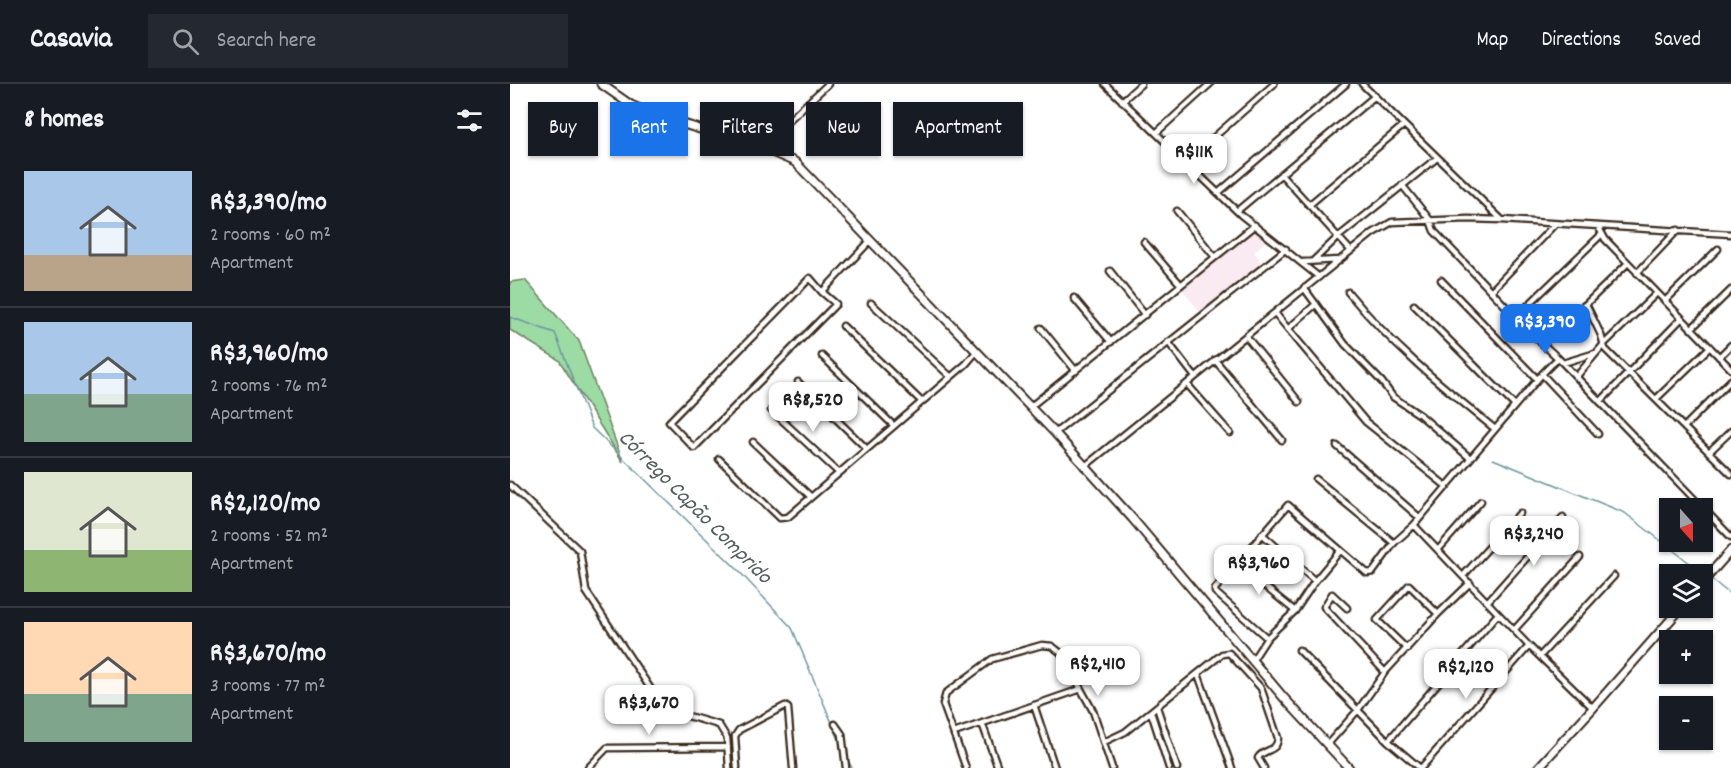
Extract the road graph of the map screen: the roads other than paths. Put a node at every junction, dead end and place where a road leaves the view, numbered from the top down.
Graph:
1 (601, 84) edge
2 (828, 84) edge
3 (1105, 84) edge
4 (1142, 84) edge
5 (1210, 84) edge
6 (1274, 84) edge
7 (1346, 84) edge
8 (1362, 84) edge
9 (1374, 96) junction
10 (1122, 101) junction
11 (794, 115) edge
12 (1404, 125) junction
13 (700, 129) edge
14 (1156, 133) junction
15 (781, 156) edge
16 (1437, 158) junction
17 (1186, 162) junction
18 (1281, 174) junction
19 (1402, 185) junction
20 (1218, 193) junction
21 (1309, 205) junction
22 (1237, 211) junction
23 (1177, 212) dead end
24 (1430, 220) junction
25 (1502, 220) junction
26 (1555, 224) junction
27 (1255, 225) junction
28 (1598, 226) junction
29 (1678, 230) junction
30 (1602, 234) junction
31 (1731, 234) edge
32 (1338, 237) junction
33 (871, 240) junction
34 (1144, 242) dead end
35 (1286, 249) junction
36 (1718, 249) dead end
37 (1352, 251) junction
38 (1215, 257) junction
39 (1340, 260) junction
40 (1313, 261) junction
41 (1303, 262) junction
42 (1628, 263) junction
43 (1110, 271) dead end
44 (1637, 273) junction
45 (1319, 277) junction
46 (1441, 280) dead end
47 (1181, 285) junction
48 (1304, 288) junction
49 (1731, 290) edge
50 (1491, 291) junction
51 (822, 292) junction
52 (1348, 292) dead end
53 (1657, 293) junction
54 (1074, 298) dead end
55 (1665, 301) junction
56 (871, 303) dead end
57 (1316, 304) junction
58 (1586, 304) junction
59 (1414, 305) dead end
60 (1275, 313) junction
61 (1144, 315) junction
62 (1516, 317) junction
63 (1681, 319) junction
64 (843, 326) dead end
65 (1041, 328) dead end
66 (1288, 329) junction
67 (1691, 329) junction
68 (1531, 333) junction
69 (1246, 336) junction
70 (1111, 342) junction
71 (1168, 342) junction
72 (1604, 344) junction
73 (1731, 345) edge
74 (1710, 347) junction
75 (977, 351) junction
76 (1596, 353) junction
77 (822, 356) dead end
78 (1719, 357) junction
79 (1558, 358) junction
80 (1215, 360) junction
81 (1563, 363) junction
82 (1731, 369) edge
83 (1076, 371) junction
84 (1629, 373) junction
85 (1542, 374) junction
86 (951, 377) junction
87 (1195, 377) junction
88 (1575, 377) junction
89 (1537, 379) junction
90 (1731, 380) edge
91 (798, 382) dead end
92 (1187, 384) junction
93 (1656, 399) junction
94 (922, 402) junction
95 (1299, 402) dead end
96 (1600, 402) junction
97 (1515, 406) junction
98 (1030, 407) junction
99 (771, 410) dead end
100 (894, 426) junction
101 (1684, 427) junction
102 (1495, 429) junction
103 (1731, 431) edge
104 (1055, 433) junction
105 (1230, 433) dead end
106 (1598, 434) dead end
107 (1282, 440) dead end
108 (753, 442) dead end
109 (1337, 446) dead end
110 (867, 449) junction
111 (1709, 452) junction
112 (1470, 458) junction
113 (719, 459) dead end
114 (1084, 467) junction
115 (839, 473) junction
116 (1731, 474) edge
117 (1316, 478) dead end
118 (510, 485) edge
119 (1446, 486) junction
120 (811, 497) junction
121 (1481, 501) dead end
122 (1520, 513) dead end
123 (1563, 517) dead end
124 (1420, 518) junction
125 (1414, 525) junction
126 (1262, 534) junction
127 (1731, 537) edge
128 (1394, 543) junction
129 (1438, 550) junction
130 (1731, 550) edge
131 (1340, 551) junction
132 (1580, 556) dead end
133 (1237, 564) junction
134 (1713, 570) edge
135 (1463, 576) junction
136 (1614, 576) dead end
137 (1315, 581) junction
138 (1470, 583) junction
139 (1488, 601) junction
140 (1347, 608) dead end
141 (1295, 611) junction
142 (1438, 614) junction
143 (1498, 614) junction
144 (1672, 618) edge
145 (1515, 629) junction
146 (1267, 638) junction
147 (1529, 646) junction
148 (1407, 649) junction
149 (1299, 650) dead end
150 (1540, 656) junction
151 (1252, 661) junction
152 (1385, 672) junction
153 (1198, 674) junction
154 (1081, 689) junction
155 (1034, 705) junction
156 (1157, 707) junction
157 (1593, 708) junction
158 (1358, 710) junction
159 (1150, 712) junction
160 (982, 723) junction
161 (835, 724) dead end
162 (954, 733) junction
163 (1388, 741) junction
164 (1104, 742) junction
165 (1327, 745) junction
166 (728, 747) junction
167 (588, 768) edge
168 (729, 768) edge
169 (737, 768) edge
170 (793, 768) edge
171 (846, 768) edge
172 (966, 768) edge
173 (998, 768) edge
174 (1055, 768) edge
175 (1112, 768) edge
176 (1169, 768) edge
177 (1177, 768) edge
178 (1232, 768) edge
179 (1264, 768) edge
180 (1348, 768) edge
181 (1420, 768) edge
182 (1538, 768) edge

1 - 13 street
2 - 11 street
3 - 10 street
4 - 10 street
5 - 14 street
6 - 17 street
7 - 20 street
8 - 9 street
9 - 12 street
9 - 18 street
10 - 14 street
12 - 16 street
12 - 21 street
14 - 17 street
15 - 33 street
16 - 19 street
16 - 25 street
17 - 20 street
18 - 21 street
18 - 22 street
19 - 24 street
19 - 32 street
20 - 22 street
21 - 32 street
22 - 27 street
23 - 38 street
24 - 25 street
24 - 37 street
24 - 50 street
25 - 26 street
26 - 28 street
26 - 50 street
27 - 35 street
27 - 38 street
28 - 29 street
28 - 30 street
29 - 31 street
29 - 44 street
30 - 42 street
30 - 62 street
32 - 37 street
32 - 40 street
33 - 51 street
33 - 75 street
34 - 47 street
35 - 41 street
35 - 71 street
36 - 55 street
37 - 39 street
38 - 47 street
39 - 40 street
39 - 45 street
40 - 41 street
41 - 45 street
42 - 44 street
42 - 58 street
43 - 61 street
44 - 53 street
45 - 48 street
46 - 89 street
47 - 61 street
48 - 57 street
48 - 60 street
49 - 67 street
50 - 62 street
51 - 51 street
52 - 102 street
53 - 55 street
53 - 72 street
54 - 70 street
55 - 63 street
56 - 86 street
57 - 66 street
57 - 112 street
58 - 68 street
58 - 72 street
59 - 97 street
60 - 66 street
60 - 69 street
61 - 70 street
62 - 68 street
63 - 67 street
63 - 84 street
64 - 94 street
65 - 83 street
66 - 119 street
67 - 74 street
68 - 79 street
69 - 80 street
69 - 95 street
70 - 83 street
71 - 87 street
71 - 104 street
72 - 76 street
72 - 84 street
73 - 78 street
74 - 78 street
74 - 93 street
75 - 86 street
75 - 98 street
76 - 81 street
76 - 88 street
77 - 100 street
78 - 82 street
79 - 81 street
79 - 85 street
80 - 87 street
80 - 107 street
81 - 88 street
83 - 98 street
84 - 93 street
84 - 96 street
85 - 89 street
85 - 106 street
86 - 94 street
87 - 92 street
88 - 96 street
89 - 97 street
90 - 101 street
91 - 110 street
92 - 105 street
92 - 114 street
93 - 101 street
94 - 100 street
96 - 127 street
97 - 102 street
98 - 104 street
99 - 115 street
100 - 110 street
101 - 111 street
102 - 112 street
103 - 111 street
104 - 114 street
108 - 120 street
109 - 124 street
110 - 115 street
111 - 116 street
112 - 119 street
113 - 120 street
114 - 151 street
115 - 120 street
117 - 128 street
118 - 166 street
119 - 124 street
121 - 129 street
122 - 135 street
123 - 139 street
124 - 125 street
125 - 128 street
125 - 129 street
126 - 131 street
126 - 133 street
126 - 137 street
128 - 131 street
129 - 135 street
130 - 134 street
131 - 137 street
132 - 145 street
133 - 141 street
133 - 146 street
135 - 138 street
136 - 150 street
137 - 141 street
138 - 139 street
138 - 142 street
139 - 143 street
140 - 152 street
141 - 146 street
142 - 148 street
142 - 148 street
143 - 145 street
143 - 163 street
144 - 157 street
145 - 147 street
146 - 151 street
147 - 150 street
147 - 181 street
148 - 152 street
149 - 158 street
150 - 157 street
151 - 165 street
152 - 158 street
153 - 156 street
153 - 178 street
153 - 179 street
154 - 155 street
154 - 162 street
154 - 164 street
155 - 160 street
155 - 174 street
156 - 159 street
156 - 177 street
157 - 182 street
158 - 163 street
158 - 165 street
159 - 164 street
159 - 176 street
160 - 162 street
160 - 173 street
161 - 171 street
162 - 172 street
163 - 181 street
164 - 175 street
165 - 180 street
166 - 167 street
166 - 168 street
169 - 170 street

